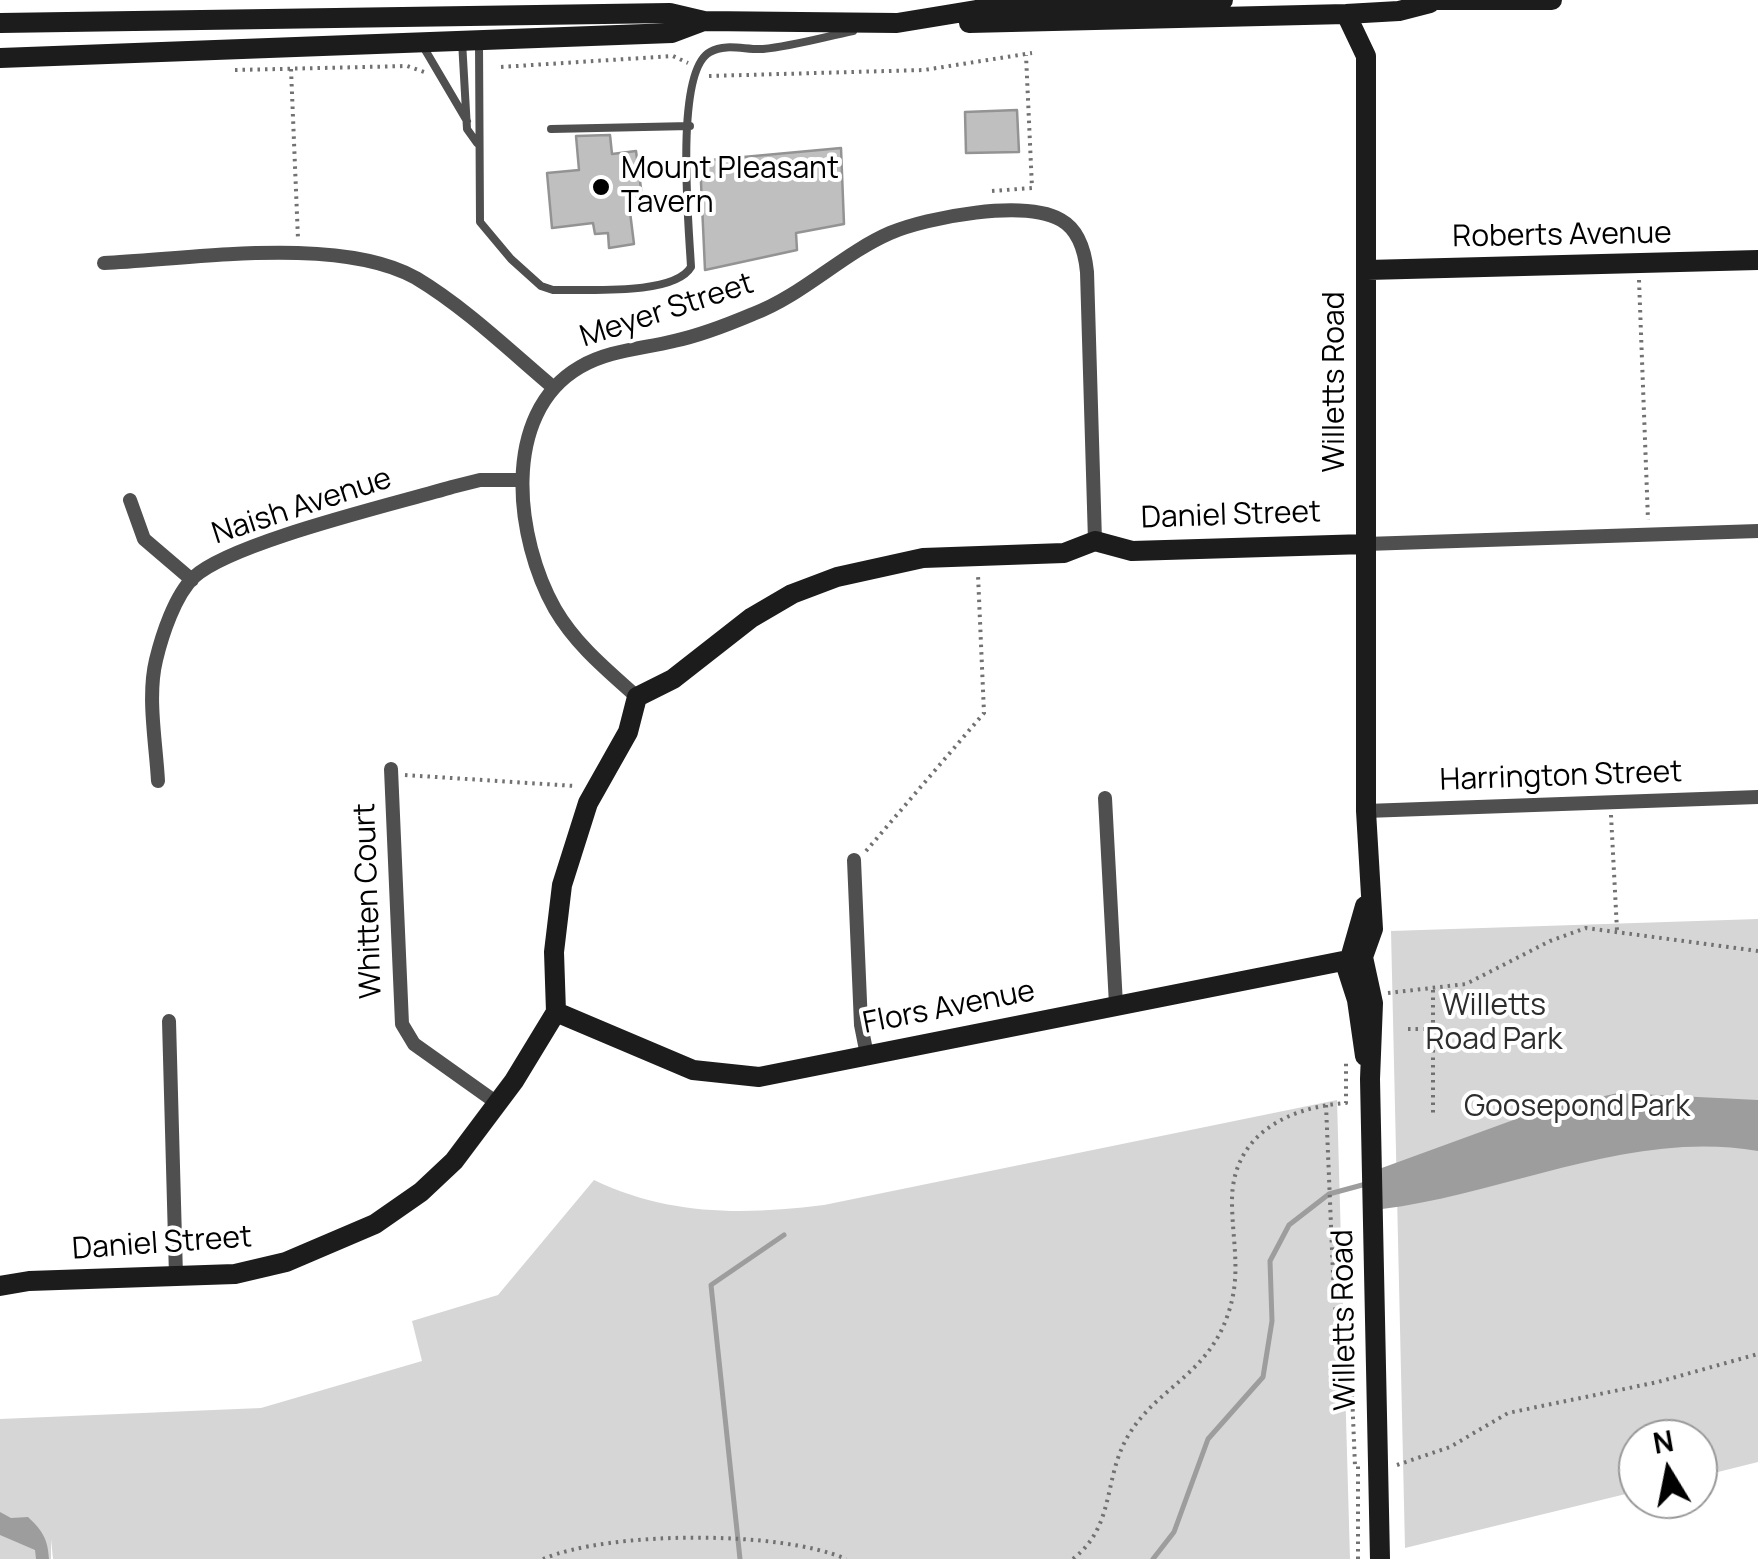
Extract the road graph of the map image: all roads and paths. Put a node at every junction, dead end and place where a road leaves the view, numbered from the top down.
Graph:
1 (503, 0) edge
2 (1223, 0) edge
3 (1552, 0) edge
4 (1427, 1) edge
5 (1072, 3) edge
6 (468, 9) edge
7 (1346, 14) junction
8 (519, 17) junction
9 (942, 19) junction
10 (704, 21) junction
11 (0, 23) edge
12 (897, 23) junction
13 (470, 41) junction
14 (420, 43) junction
15 (0, 58) edge
16 (686, 61) dead end
17 (501, 67) dead end
18 (291, 69) junction
19 (217, 70) dead end
20 (704, 73) dead end
21 (435, 76) dead end
22 (467, 121) junction
23 (690, 126) junction
24 (551, 129) dead end
25 (477, 143) junction
26 (992, 191) dead end
27 (299, 254) junction
28 (1758, 260) edge
29 (104, 263) dead end
30 (1638, 265) junction
31 (1366, 270) junction
32 (554, 388) junction
33 (522, 480) junction
34 (130, 500) dead end
35 (1758, 531) edge
36 (1649, 535) junction
37 (1095, 540) junction
38 (1366, 544) junction
39 (978, 555) junction
40 (192, 580) junction
41 (638, 697) junction
42 (391, 770) joint
43 (158, 781) dead end
44 (594, 792) junction
45 (1758, 797) edge
46 (1105, 798) dead end
47 (1610, 802) junction
48 (1366, 812) junction
49 (854, 860) joint
50 (1617, 930) junction
51 (1758, 951) edge
52 (1355, 957) junction
53 (1433, 990) junction
54 (1382, 994) dead end
55 (1116, 1005) junction
56 (556, 1012) junction
57 (170, 1021) dead end
58 (1408, 1029) dead end
59 (1433, 1029) junction
60 (867, 1055) junction
61 (497, 1103) junction
62 (1346, 1104) dead end
63 (1326, 1105) junction
64 (1433, 1114) dead end
65 (176, 1276) junction
66 (0, 1286) edge
67 (1758, 1354) edge
68 (1392, 1465) dead end
69 (543, 1559) edge
70 (846, 1559) edge
71 (1073, 1559) edge
72 (1358, 1559) edge
73 (1380, 1559) edge

1 - 8 street
2 - 5 street
3 - 4 street
4 - 7 street
5 - 9 street
6 - 8 street
6 - 11 street
6 - 13 street
7 - 9 street
7 - 31 street, Willetts Road
8 - 10 street
9 - 12 street
10 - 12 street
10 - 13 street
12 - 23 lane
13 - 14 street
13 - 22 lane
13 - 25 lane
14 - 15 street
14 - 22 lane
16 - 17 path
18 - 19 path
18 - 21 path
18 - 27 path
20 - 26 path
22 - 25 lane
23 - 24 lane
23 - 25 lane
27 - 29 street
27 - 32 street
28 - 30 street, Roberts Avenue
30 - 31 street, Roberts Avenue
30 - 36 path
31 - 38 street, Willetts Road
32 - 33 street, Meyer Street
32 - 37 street, Meyer Street
33 - 40 street, Naish Avenue
33 - 41 street, Meyer Street
34 - 40 street
35 - 36 street, Daniel Street
36 - 38 street, Daniel Street
37 - 38 street, Daniel Street
37 - 39 street, Daniel Street
38 - 48 street, Willetts Road
39 - 41 street, Daniel Street
39 - 49 path
40 - 43 street, Naish Avenue
41 - 44 street
42 - 44 path
42 - 61 street, Whitten Court
44 - 56 street
45 - 47 street, Harrington Street
46 - 55 street
47 - 48 street, Harrington Street
47 - 50 path
48 - 52 street, Willetts Road
49 - 60 street
50 - 51 path
50 - 53 path
52 - 55 street, Flors Avenue
52 - 73 street, Willetts Road
53 - 54 path
53 - 59 path
55 - 60 street, Flors Avenue
56 - 60 street, Flors Avenue
56 - 61 street, Daniel Street
57 - 65 street
58 - 59 path
59 - 64 path
61 - 65 street, Daniel Street
62 - 63 path
63 - 71 path
63 - 72 path
65 - 66 street, Daniel Street
67 - 68 path
69 - 70 path

